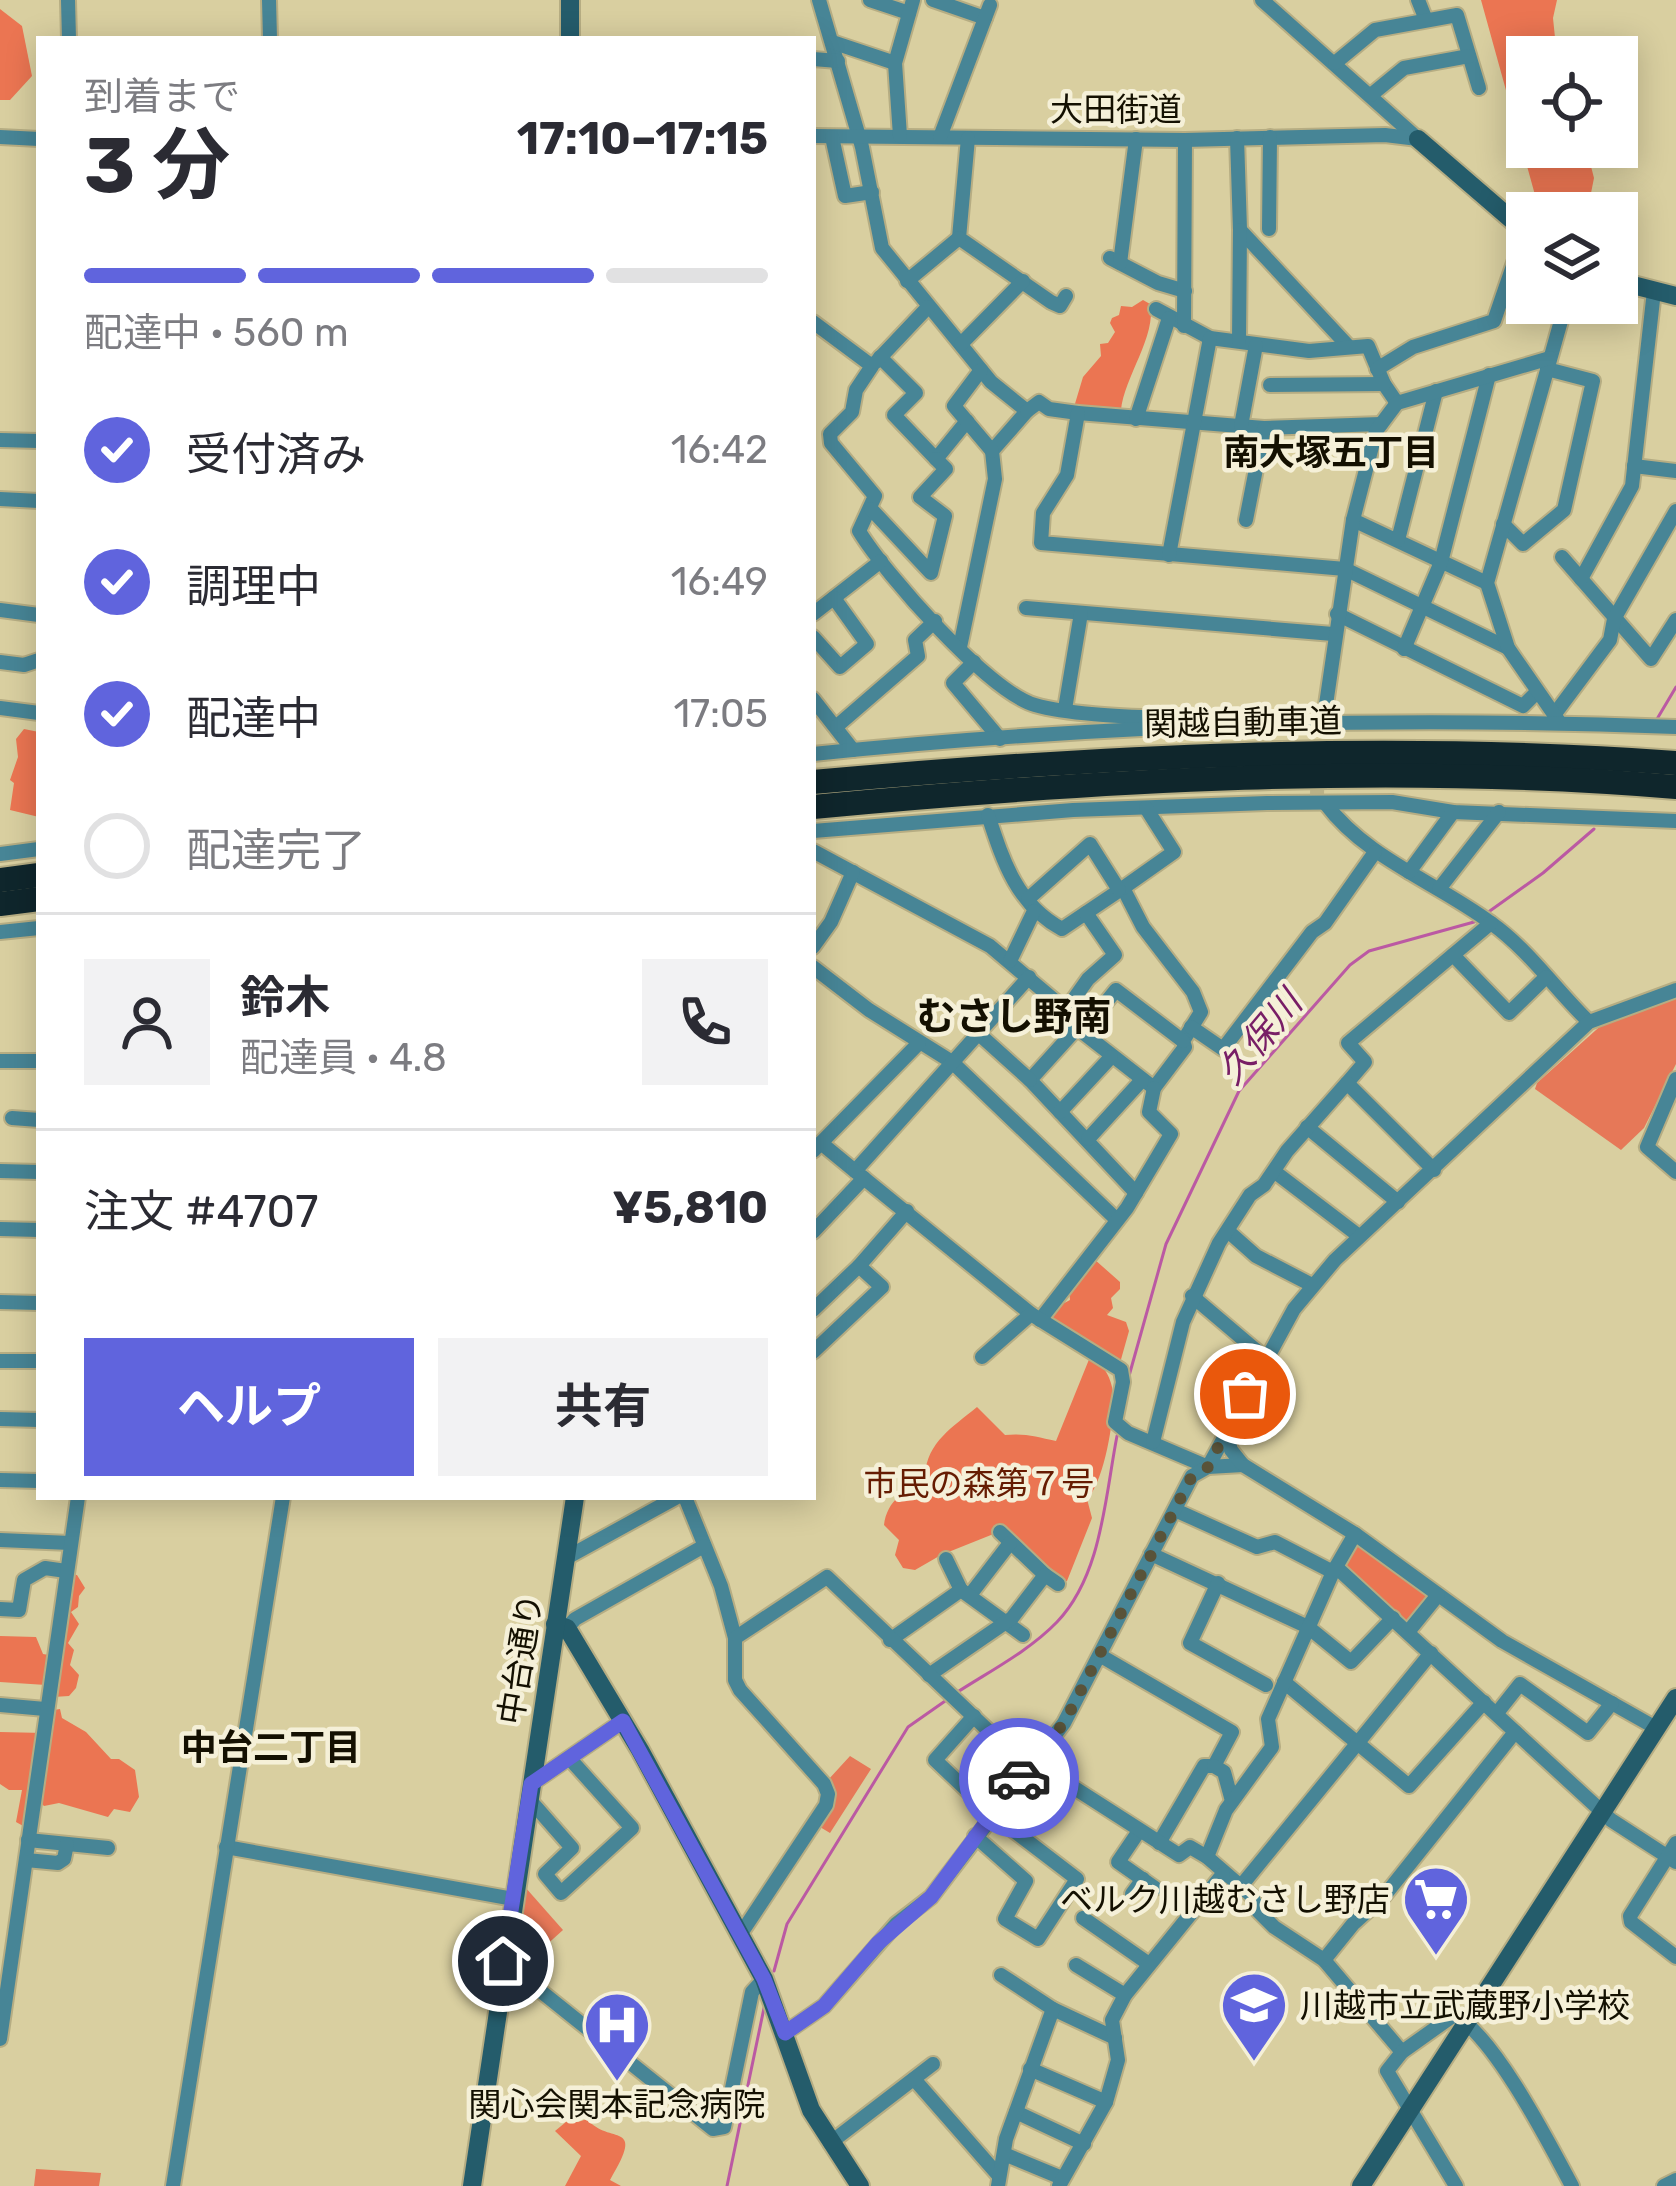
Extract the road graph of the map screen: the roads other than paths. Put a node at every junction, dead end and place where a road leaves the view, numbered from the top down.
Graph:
1 (68, 0) edge
2 (269, 0) edge
3 (570, 0) edge
4 (819, 0) edge
5 (870, 0) edge
6 (933, 0) edge
7 (1418, 0) edge
8 (1272, 3) edge
9 (911, 6) edge
10 (1426, 20) junction
11 (69, 36) edge
12 (270, 36) edge
13 (570, 36) edge
14 (832, 42) junction
15 (1469, 56) junction
16 (816, 59) edge
17 (838, 61) junction
18 (895, 62) junction
19 (1334, 62) junction
20 (1479, 88) dead end
21 (1371, 95) junction
22 (816, 136) edge
23 (859, 136) junction
24 (900, 136) junction
25 (0, 137) edge
26 (832, 137) junction
27 (940, 137) junction
28 (1270, 137) junction
29 (968, 138) junction
30 (1237, 138) junction
31 (36, 139) edge
32 (1418, 139) junction
33 (1136, 140) junction
34 (1185, 140) junction
35 (872, 192) junction
36 (1506, 215) edge
37 (1269, 229) dead end
38 (1240, 230) junction
39 (959, 238) junction
40 (907, 280) junction
41 (1022, 281) junction
42 (1638, 287) edge
43 (1506, 288) edge
44 (1185, 291) junction
45 (1654, 291) junction
46 (1066, 296) dead end
47 (1676, 296) edge
48 (928, 307) junction
49 (816, 324) edge
50 (1560, 324) edge
51 (1184, 326) junction
52 (1210, 338) junction
53 (1239, 341) junction
54 (961, 344) junction
55 (1256, 345) junction
56 (1349, 347) junction
57 (876, 362) junction
58 (1548, 363) junction
59 (1377, 369) junction
60 (981, 370) junction
61 (1489, 375) junction
62 (1384, 384) junction
63 (1270, 385) dead end
64 (1436, 391) junction
65 (1397, 403) junction
66 (1027, 411) junction
67 (1078, 413) junction
68 (1136, 419) junction
69 (967, 421) junction
70 (1193, 423) junction
71 (1382, 424) junction
72 (1241, 426) junction
73 (1264, 428) junction
74 (0, 440) edge
75 (36, 442) edge
76 (992, 451) junction
77 (936, 459) junction
78 (1634, 466) junction
79 (1676, 471) edge
80 (0, 499) edge
81 (36, 501) edge
82 (872, 509) junction
83 (1676, 511) edge
84 (1246, 520) dead end
85 (1353, 520) junction
86 (1503, 524) junction
87 (1398, 540) junction
88 (1169, 555) junction
89 (1562, 557) dead end
90 (881, 561) junction
91 (1441, 562) junction
92 (1346, 569) junction
93 (1581, 579) junction
94 (1487, 583) junction
95 (834, 598) junction
96 (1422, 606) junction
97 (1026, 608) dead end
98 (0, 610) edge
99 (816, 612) edge
100 (1081, 613) junction
101 (1337, 614) junction
102 (36, 615) edge
103 (1614, 619) junction
104 (1676, 620) edge
105 (934, 622) junction
106 (1334, 634) junction
107 (816, 640) edge
108 (960, 647) junction
109 (1508, 648) junction
110 (1404, 649) junction
111 (36, 661) edge
112 (0, 662) edge
113 (974, 662) junction
114 (1536, 693) junction
115 (816, 702) edge
116 (0, 709) edge
117 (1065, 709) junction
118 (36, 712) edge
119 (1557, 719) junction
120 (1232, 725) junction
121 (837, 726) junction
122 (1320, 728) junction
123 (1676, 728) edge
124 (1000, 739) junction
125 (853, 750) junction
126 (816, 754) edge
127 (1676, 763) edge
128 (816, 782) edge
129 (1676, 787) edge
130 (1319, 801) junction
131 (1649, 801) dead end
132 (816, 807) edge
133 (1146, 808) junction
134 (1453, 812) junction
135 (1498, 812) junction
136 (988, 815) junction
137 (1641, 817) junction
138 (1676, 821) edge
139 (816, 831) edge
140 (36, 849) edge
141 (1376, 852) junction
142 (816, 853) edge
143 (0, 854) edge
144 (853, 872) junction
145 (1408, 872) junction
146 (36, 875) edge
147 (0, 880) edge
148 (1121, 889) junction
149 (1439, 890) junction
150 (36, 899) edge
151 (0, 904) edge
152 (1031, 905) junction
153 (1086, 913) junction
154 (1491, 923) junction
155 (36, 928) edge
156 (0, 932) edge
157 (816, 942) edge
158 (1453, 955) junction
159 (1010, 961) junction
160 (816, 969) edge
161 (1096, 972) junction
162 (1029, 977) junction
163 (1546, 977) junction
164 (1116, 990) junction
165 (1676, 990) edge
166 (1066, 1010) junction
167 (1589, 1022) junction
168 (1079, 1030) junction
169 (979, 1034) junction
170 (1187, 1034) junction
171 (919, 1043) junction
172 (1111, 1057) junction
173 (0, 1061) edge
174 (36, 1061) edge
175 (952, 1062) junction
176 (1676, 1079) edge
177 (1030, 1080) junction
178 (1347, 1083) junction
179 (1148, 1084) junction
180 (1060, 1112) junction
181 (12, 1118) dead end
182 (36, 1120) edge
183 (1307, 1127) junction
184 (1088, 1139) junction
185 (817, 1147) edge
186 (1434, 1170) junction
187 (0, 1171) edge
188 (36, 1172) edge
189 (1275, 1172) junction
190 (1676, 1172) edge
191 (860, 1175) junction
192 (1136, 1193) junction
193 (1398, 1202) junction
194 (907, 1211) junction
195 (1117, 1220) junction
196 (816, 1228) edge
197 (0, 1229) edge
198 (36, 1230) edge
199 (1229, 1232) junction
200 (1359, 1236) junction
201 (859, 1266) junction
202 (1312, 1285) junction
203 (1192, 1296) junction
204 (0, 1301) edge
205 (36, 1304) edge
206 (816, 1307) edge
207 (1035, 1317) junction
208 (816, 1349) edge
209 (982, 1357) dead end
210 (1264, 1357) junction
211 (0, 1360) edge
212 (36, 1361) edge
213 (0, 1420) edge
214 (36, 1420) edge
215 (1226, 1431) junction
216 (1154, 1442) junction
217 (1243, 1466) junction
218 (1208, 1467) junction
219 (0, 1480) edge
220 (36, 1481) edge
221 (77, 1500) edge
222 (283, 1500) edge
223 (575, 1500) edge
224 (675, 1500) edge
225 (682, 1500) edge
226 (1175, 1510) junction
227 (1355, 1534) junction
228 (0, 1540) edge
229 (70, 1543) junction
230 (704, 1546) junction
231 (1151, 1555) junction
232 (566, 1558) junction
233 (946, 1559) dead end
234 (1335, 1570) junction
235 (66, 1571) junction
236 (1218, 1583) junction
237 (965, 1592) junction
238 (1438, 1595) junction
239 (0, 1609) edge
240 (1393, 1618) junction
241 (1005, 1621) junction
242 (561, 1626) junction
243 (1308, 1627) junction
244 (1408, 1632) junction
245 (1023, 1636) dead end
246 (735, 1638) junction
247 (890, 1640) junction
248 (1431, 1653) junction
249 (1101, 1656) junction
250 (929, 1675) junction
251 (1284, 1682) junction
252 (1266, 1685) dead end
253 (1676, 1698) edge
254 (1484, 1702) junction
255 (1612, 1702) junction
256 (0, 1706) edge
257 (45, 1708) junction
258 (1496, 1713) junction
259 (974, 1716) junction
260 (623, 1721) junction
261 (1657, 1728) junction
262 (1515, 1732) junction
263 (1358, 1742) junction
264 (570, 1759) junction
265 (1032, 1762) junction
266 (1214, 1766) junction
267 (530, 1792) junction
268 (1232, 1801) junction
269 (1604, 1810) junction
270 (992, 1814) junction
271 (1139, 1831) junction
272 (975, 1836) junction
273 (28, 1840) junction
274 (67, 1844) junction
275 (1159, 1844) junction
276 (226, 1847) junction
277 (108, 1848) dead end
278 (1673, 1853) edge
279 (1207, 1857) junction
280 (26, 1860) junction
281 (1223, 1874) junction
282 (1241, 1886) junction
283 (1132, 1894) dead end
284 (513, 1899) junction
285 (1083, 1918) dead end
286 (740, 1935) junction
287 (1676, 1957) edge
288 (1324, 1960) junction
289 (503, 1961) junction
290 (1076, 1964) dead end
291 (1149, 1964) junction
292 (1001, 1975) dead end
293 (764, 1979) junction
294 (1125, 1995) junction
295 (1053, 2008) junction
296 (1468, 2024) junction
297 (785, 2033) junction
298 (1114, 2038) junction
299 (0, 2039) edge
300 (1402, 2052) junction
301 (933, 2064) dead end
302 (1030, 2069) junction
303 (914, 2079) junction
304 (1106, 2102) junction
305 (1016, 2112) junction
306 (1412, 2112) junction
307 (830, 2143) junction
308 (1084, 2144) junction
309 (1004, 2154) junction
310 (1676, 2180) edge
311 (998, 2181) edge
312 (1060, 2182) edge
313 (173, 2186) edge
314 (472, 2186) edge
315 (860, 2186) edge
316 (1361, 2186) edge
317 (1456, 2186) edge
318 (1572, 2186) edge
319 (1664, 2186) edge

1 - 11 street
2 - 12 street
3 - 13 street
4 - 14 street
5 - 9 street
6 - 27 street
7 - 10 street
8 - 19 street
9 - 18 street
10 - 15 street
10 - 19 street
14 - 17 street
14 - 18 street
15 - 20 street
15 - 21 street
16 - 17 street
17 - 23 street
18 - 24 street
19 - 21 street
21 - 32 street
22 - 26 street, 大田街道
23 - 24 street, 大田街道
23 - 26 street, 大田街道
23 - 35 street
24 - 27 street, 大田街道
25 - 31 street
26 - 35 street
27 - 29 street, 大田街道
28 - 30 street, 大田街道
28 - 32 street, 大田街道
28 - 37 street
29 - 33 street, 大田街道
29 - 39 street
30 - 34 street, 大田街道
30 - 38 street
32 - 36 street
33 - 34 street, 大田街道
33 - 44 street
34 - 44 street
35 - 40 street
38 - 53 street
38 - 56 street
39 - 40 street
39 - 41 street
40 - 48 street
41 - 46 street
41 - 54 street
42 - 45 street
43 - 59 street
44 - 51 street
45 - 47 street
45 - 78 street
48 - 54 street
48 - 57 street
49 - 57 street
50 - 58 street
51 - 52 street
51 - 68 street
52 - 53 street
52 - 70 street
53 - 55 street
54 - 60 street
55 - 56 street
55 - 72 street
56 - 59 street
57 - 77 street
57 - 82 street
58 - 61 street
58 - 86 street
58 - 86 street
59 - 62 street
60 - 66 street
60 - 69 street
61 - 64 street
61 - 91 street
62 - 63 street
62 - 65 street
64 - 65 street
64 - 87 street
65 - 71 street
66 - 67 street
66 - 76 street
67 - 68 street
67 - 88 street
68 - 70 street
69 - 76 street
69 - 77 street
70 - 72 street
70 - 88 street
71 - 73 street
71 - 85 street
72 - 73 street
73 - 84 street
74 - 75 street
76 - 108 street
77 - 82 street
78 - 79 street
78 - 93 street
80 - 81 street
82 - 90 street
83 - 103 street
85 - 87 street
85 - 92 street
86 - 94 street
87 - 91 street
88 - 92 street
89 - 93 street
90 - 95 street
90 - 105 street
91 - 94 street
91 - 96 street
92 - 96 street
92 - 101 street
93 - 103 street
94 - 109 street
95 - 99 street
95 - 107 street
96 - 109 street
96 - 110 street
97 - 100 street
98 - 102 street
100 - 106 street
100 - 117 street
101 - 106 street
101 - 110 street
103 - 104 street
103 - 119 street
105 - 108 street
105 - 121 street
106 - 122 street
108 - 113 street
109 - 114 street
110 - 114 street
111 - 112 street
113 - 117 street
113 - 124 street
114 - 119 street
115 - 121 street
116 - 118 street
117 - 120 street
119 - 122 street
119 - 123 street
120 - 122 street
120 - 124 street
121 - 125 street
124 - 125 street
125 - 126 street
127 - 128 highway, 関越自動車道
129 - 132 highway, 関越自動車道
130 - 133 street
130 - 134 street
130 - 141 street
131 - 137 street
133 - 136 street
133 - 148 street
134 - 135 street
134 - 145 street
135 - 137 street
135 - 149 street
136 - 139 street
136 - 152 street
137 - 138 street
140 - 143 street
141 - 145 street
141 - 170 street
142 - 144 street
144 - 157 street
144 - 159 street
145 - 149 street
146 - 147 highway
148 - 152 street
148 - 153 street
148 - 170 street
149 - 154 street
150 - 151 highway
152 - 153 street
152 - 159 street
153 - 161 street
154 - 158 street
154 - 163 street
155 - 156 street
158 - 163 street
158 - 178 street
159 - 162 street
160 - 171 street
161 - 164 street
161 - 166 street
162 - 166 street
162 - 169 street
163 - 167 street
164 - 168 street
164 - 170 street
165 - 167 street
166 - 168 street
167 - 186 street
168 - 172 street
168 - 177 street
169 - 175 street
169 - 177 street
170 - 179 street
171 - 175 street
171 - 185 street
172 - 179 street
172 - 180 street
173 - 174 street
175 - 191 street
175 - 195 street
176 - 190 street
177 - 180 street
178 - 183 street
178 - 186 street
179 - 184 street
179 - 192 street
180 - 184 street
181 - 182 street
183 - 189 street
183 - 193 street
184 - 192 street
185 - 191 street
186 - 193 street
187 - 188 street
189 - 199 street
189 - 200 street
191 - 194 street
191 - 196 street
192 - 195 street
193 - 200 street
194 - 201 street
194 - 207 street
195 - 207 street
197 - 198 street
199 - 202 street
199 - 203 street
200 - 202 street
201 - 206 street
201 - 208 street
202 - 210 street
203 - 210 street
203 - 216 street
204 - 205 street
207 - 209 street
207 - 216 street
210 - 215 street
211 - 212 street
213 - 214 street
215 - 217 street
215 - 218 street
216 - 218 street
217 - 218 street
217 - 227 street
218 - 226 street
219 - 220 street
221 - 229 street
222 - 276 street
223 - 232 street, 中台通り
224 - 232 street
225 - 230 street
226 - 231 street
226 - 234 street
227 - 234 street
227 - 238 street
228 - 229 street
229 - 235 street
230 - 242 street
230 - 246 street
231 - 236 street
231 - 249 street
232 - 242 street, 中台通り
233 - 237 street
234 - 240 street
234 - 243 street
235 - 239 street
235 - 257 street
236 - 243 street
236 - 252 street
237 - 241 street
237 - 241 street
237 - 247 street
238 - 244 street
238 - 255 street
240 - 243 street
240 - 244 street
241 - 245 street
241 - 250 street
242 - 260 street
242 - 267 street, 中台通り
243 - 251 street
244 - 248 street
246 - 247 street
246 - 286 street
247 - 250 street
248 - 254 street
248 - 263 street
249 - 265 street
249 - 266 street
250 - 259 street
251 - 263 street
251 - 268 street
253 - 261 street
254 - 258 street
254 - 263 street
255 - 258 street
255 - 261 street
256 - 257 street
257 - 273 street
258 - 262 street
259 - 265 street
259 - 270 street
260 - 264 street
260 - 286 street
261 - 269 street
262 - 269 street
262 - 288 street
263 - 282 street
264 - 267 street
264 - 267 street
265 - 270 street
265 - 271 street
266 - 268 street
266 - 275 street
267 - 284 street, 中台通り
268 - 279 street
269 - 278 street
269 - 296 street
270 - 272 street
270 - 272 street
271 - 275 street
271 - 283 street
272 - 297 street
273 - 274 street
273 - 280 street
274 - 277 street
274 - 280 street
275 - 279 street
276 - 284 street
276 - 313 street
278 - 287 street
279 - 281 street
280 - 299 street
281 - 282 street
281 - 291 street
282 - 288 street
284 - 289 street, 中台通り
285 - 291 street
286 - 293 street
288 - 300 street
289 - 293 street
289 - 314 street, 中台通り
290 - 294 street
291 - 294 street
292 - 295 street
293 - 297 street
294 - 298 street
295 - 298 street
295 - 302 street
296 - 300 street
296 - 306 street
296 - 318 street
297 - 307 street
298 - 304 street
300 - 306 street
301 - 303 street
302 - 304 street
302 - 305 street
303 - 307 street
303 - 311 street
304 - 308 street
305 - 308 street
305 - 309 street
306 - 316 street
306 - 317 street
307 - 315 street
308 - 312 street
309 - 311 street
309 - 312 street
310 - 319 street

